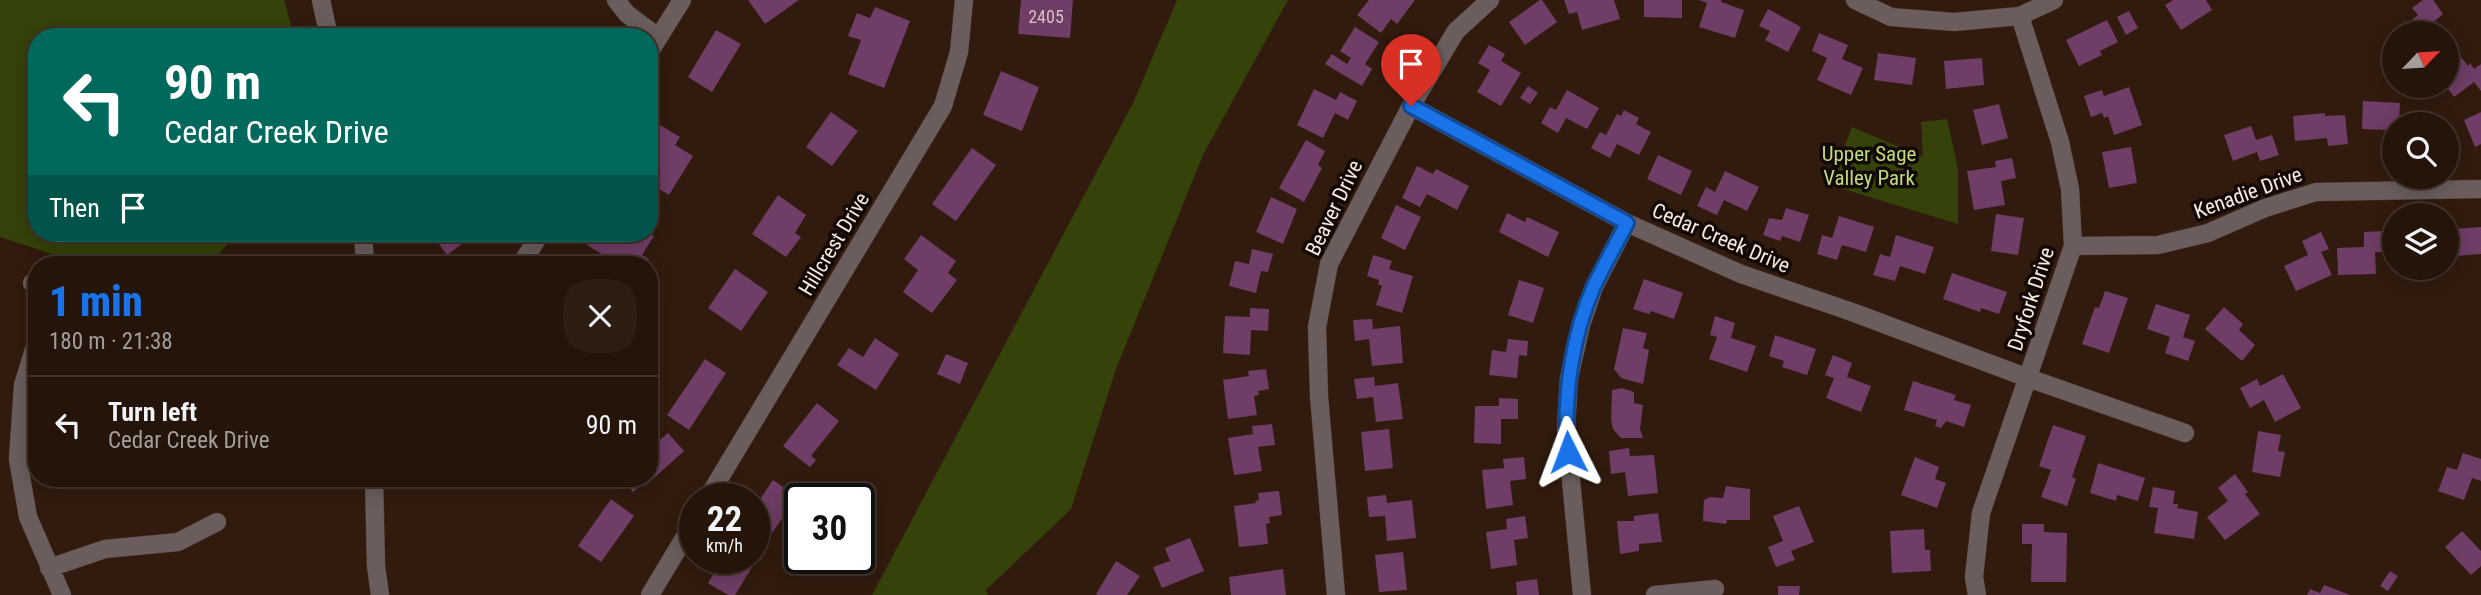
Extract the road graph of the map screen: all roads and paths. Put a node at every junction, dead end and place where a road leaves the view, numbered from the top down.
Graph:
1 (321, 0) edge
2 (616, 0) edge
3 (682, 0) edge
4 (964, 0) edge
5 (1490, 0) edge
6 (1855, 0) edge
7 (2054, 0) edge
8 (2020, 16) junction
9 (327, 28) edge
10 (639, 28) edge
11 (658, 39) edge
12 (1411, 106) junction
13 (2481, 189) edge
14 (1627, 223) junction
15 (2073, 246) junction
16 (28, 369) edge
17 (2028, 378) junction
18 (2186, 433) dead end
19 (717, 483) edge
20 (374, 487) edge
21 (217, 522) dead end
22 (679, 547) edge
23 (49, 568) junction
24 (1715, 589) dead end
25 (62, 595) edge
26 (380, 595) edge
27 (650, 595) edge
28 (1336, 595) edge
29 (1582, 595) edge
30 (1655, 595) edge
31 (1977, 595) edge

1 - 9 street
2 - 10 street
3 - 11 street
4 - 19 street, Hillcrest Drive
5 - 12 street, Beaver Drive
6 - 8 street
7 - 8 street
8 - 15 street, Dryfork Drive
12 - 14 street, Cedar Creek Drive
12 - 28 street, Beaver Drive
13 - 15 street, Kenadie Drive
14 - 17 street, Cedar Creek Drive
14 - 29 street
15 - 17 street, Dryfork Drive
16 - 23 street
17 - 18 street, Cedar Creek Drive
17 - 31 street, Dryfork Drive
20 - 26 street
21 - 23 street
22 - 27 street
23 - 25 street
24 - 30 street

